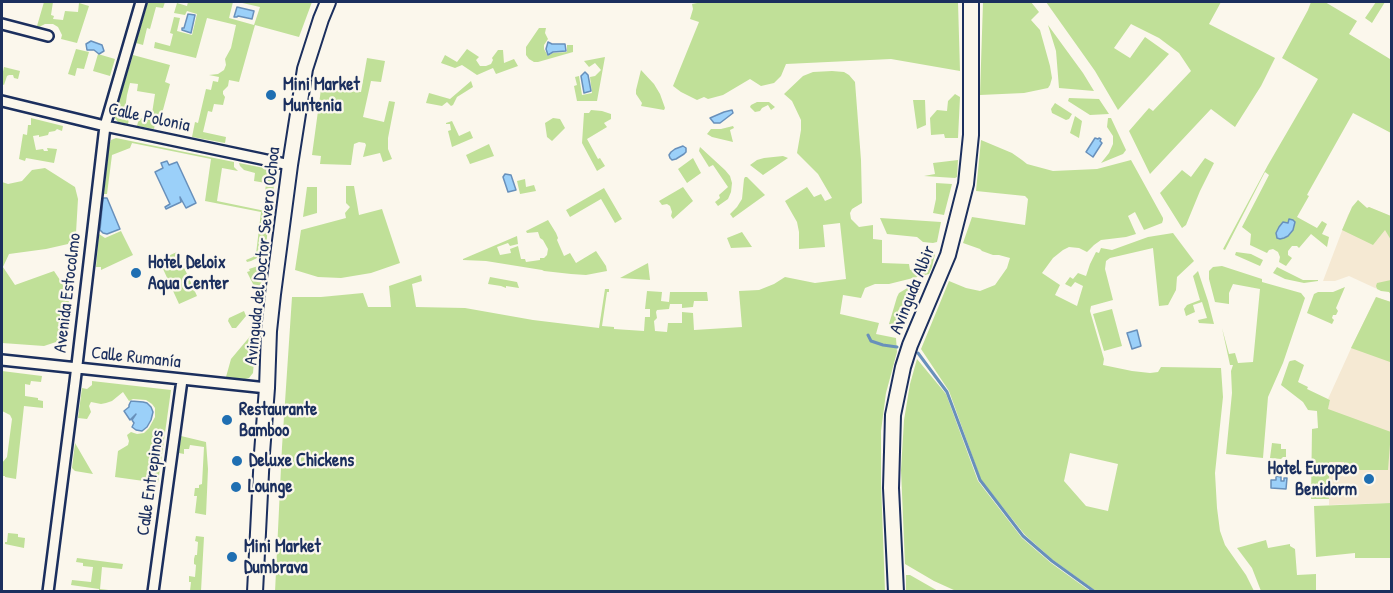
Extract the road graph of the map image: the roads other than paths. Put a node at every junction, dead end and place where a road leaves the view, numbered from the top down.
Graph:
1 (141, 2) edge
2 (328, 2) edge
3 (971, 2) edge
4 (2, 24) edge
5 (48, 36) dead end
6 (2, 101) edge
7 (105, 126) junction
8 (290, 165) junction
9 (2, 360) edge
10 (76, 369) junction
11 (182, 380) junction
12 (267, 388) junction
13 (48, 591) edge
14 (153, 591) edge
15 (255, 591) edge
16 (896, 591) edge

1 - 7 street, Avenida Estocolmo
2 - 8 street, Avinguda del Doctor Severo Ochoa
3 - 16 street, Avinguda Albir
4 - 5 street
6 - 7 street, Calle Polonia
7 - 8 street, Calle Polonia
7 - 10 street, Avenida Estocolmo
8 - 12 street, Avinguda del Doctor Severo Ochoa
9 - 10 street, Calle Rumanía
10 - 11 street, Calle Rumanía
10 - 13 street, Avenida Estocolmo
11 - 12 street, Calle Rumanía
11 - 14 street, Calle Entrepinos
12 - 15 street, Avinguda del Doctor Severo Ochoa

